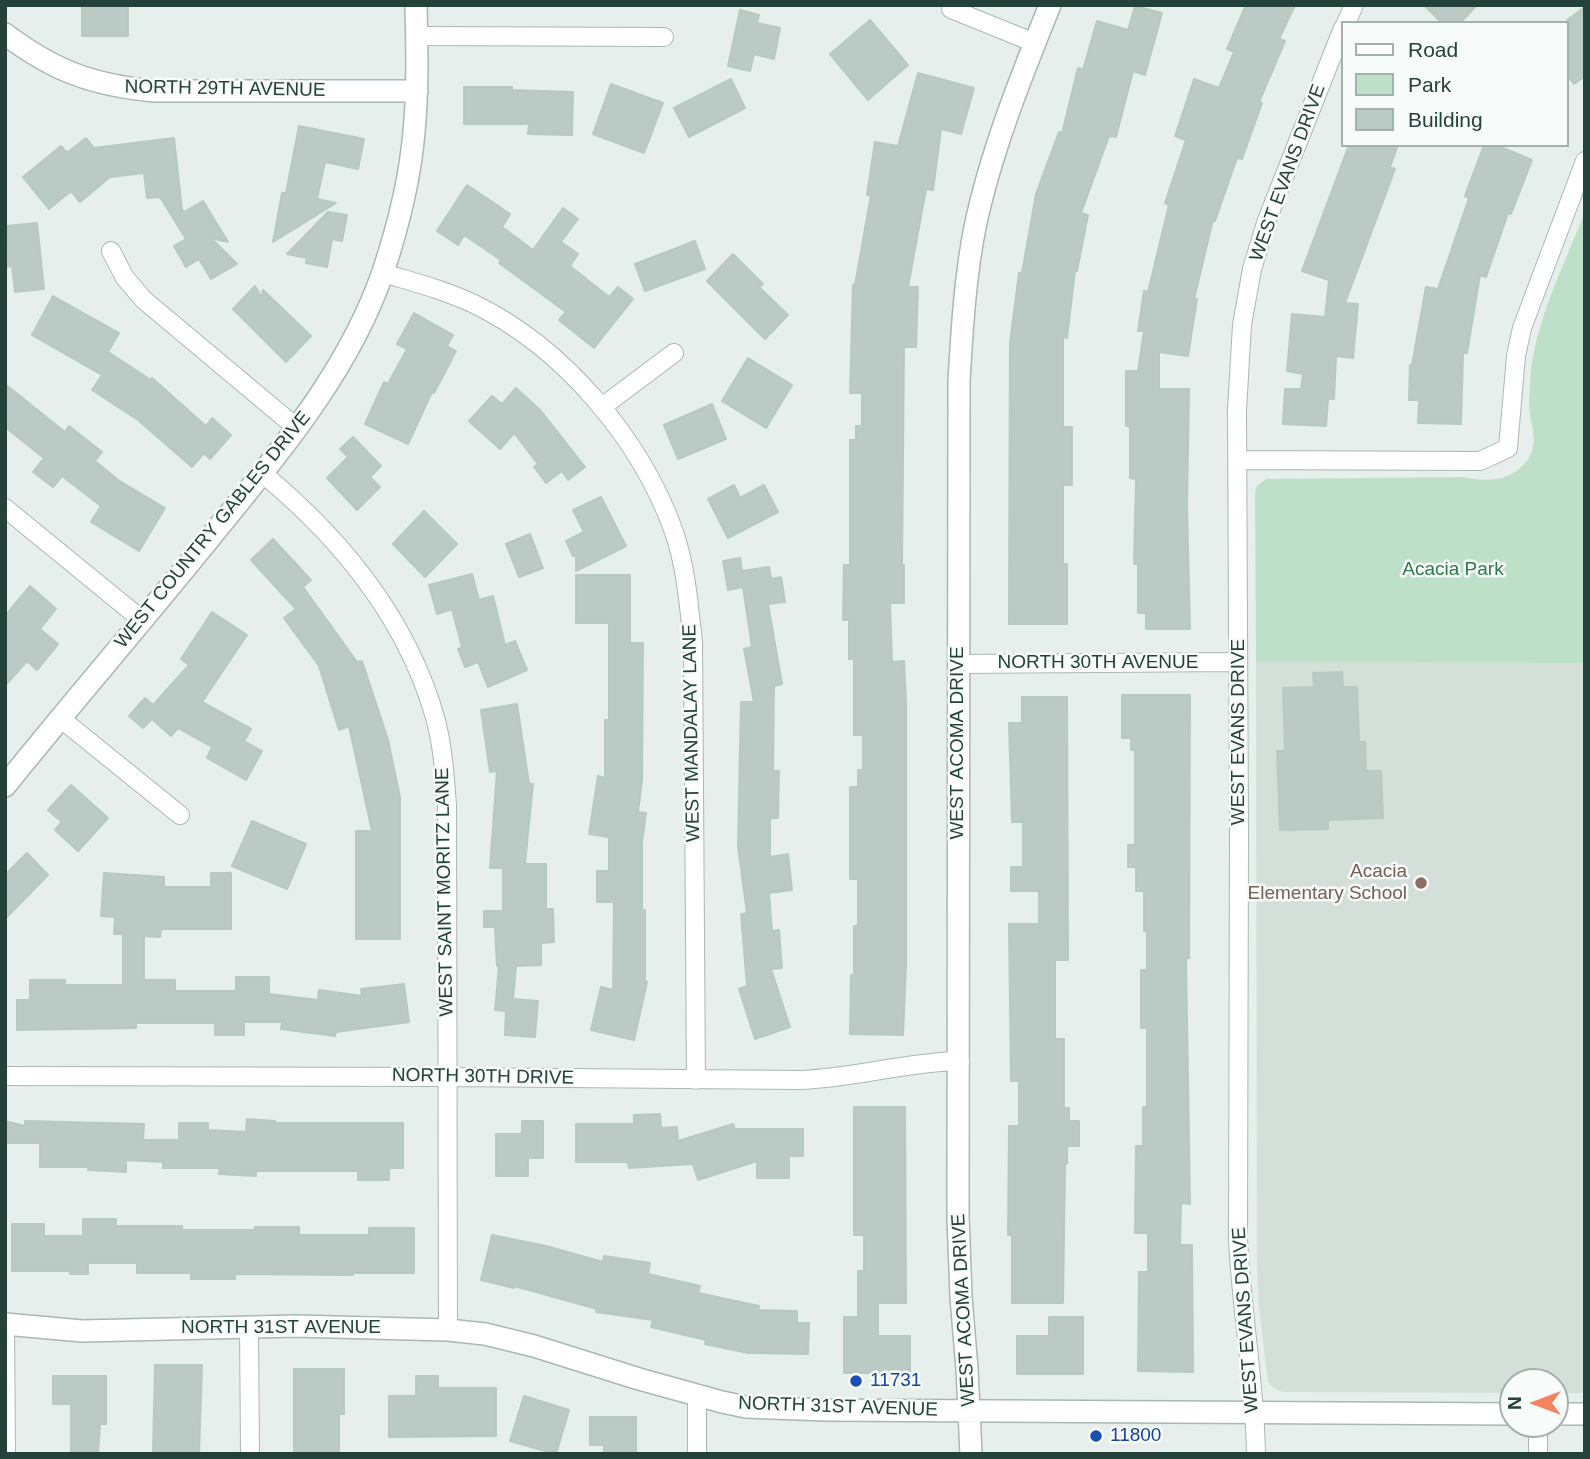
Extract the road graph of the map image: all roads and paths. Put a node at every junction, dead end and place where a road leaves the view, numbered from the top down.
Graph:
1 (416, 5) edge
2 (1050, 5) edge
3 (1354, 5) edge
4 (951, 9) dead end
5 (1347, 21) edge
6 (1342, 31) edge
7 (5, 34) edge
8 (416, 36) junction
9 (664, 37) dead end
10 (1035, 43) junction
11 (417, 91) junction
12 (1585, 161) edge
13 (111, 251) dead end
14 (383, 273) junction
15 (674, 353) dead end
16 (602, 407) junction
17 (298, 429) junction
18 (1237, 460) junction
19 (262, 473) junction
20 (5, 508) edge
21 (142, 620) junction
22 (1238, 662) junction
23 (958, 663) junction
24 (60, 718) junction
25 (5, 786) edge
26 (180, 815) dead end
27 (960, 1061) junction
28 (5, 1076) edge
29 (447, 1077) junction
30 (696, 1080) junction
31 (5, 1324) edge
32 (248, 1326) junction
33 (448, 1330) junction
34 (696, 1396) junction
35 (969, 1411) junction
36 (1254, 1413) junction
37 (1499, 1414) edge
38 (6, 1454) edge
39 (250, 1454) edge
40 (697, 1454) edge
41 (971, 1454) edge
42 (1256, 1454) edge

1 - 8 street, WEST COUNTRY GABLES DRIVE
2 - 10 street, WEST ACOMA DRIVE
3 - 5 street
4 - 10 street
6 - 18 street, WEST EVANS DRIVE
7 - 11 street, NORTH 29TH AVENUE
8 - 9 street
8 - 11 street, WEST COUNTRY GABLES DRIVE
10 - 23 street, WEST ACOMA DRIVE
11 - 14 street, WEST COUNTRY GABLES DRIVE
12 - 18 street
13 - 17 street
14 - 16 street, WEST MANDALAY LANE
14 - 17 street, WEST COUNTRY GABLES DRIVE
15 - 16 street
16 - 30 street, WEST MANDALAY LANE
17 - 19 street, WEST COUNTRY GABLES DRIVE
18 - 22 street, WEST EVANS DRIVE
19 - 21 street, WEST COUNTRY GABLES DRIVE
19 - 29 street, WEST SAINT MORITZ LANE
20 - 21 street
21 - 24 street, WEST COUNTRY GABLES DRIVE
22 - 23 street, NORTH 30TH AVENUE
22 - 36 street, WEST EVANS DRIVE
23 - 27 street, WEST ACOMA DRIVE
24 - 25 street, WEST COUNTRY GABLES DRIVE
24 - 26 street
27 - 30 street, NORTH 30TH DRIVE
27 - 35 street, WEST ACOMA DRIVE
28 - 29 street, NORTH 30TH DRIVE
29 - 30 street, NORTH 30TH DRIVE
29 - 33 street, WEST SAINT MORITZ LANE
31 - 32 street, NORTH 31ST AVENUE
31 - 38 street
32 - 33 street, NORTH 31ST AVENUE
32 - 39 street
33 - 34 street, NORTH 31ST AVENUE
34 - 35 street, NORTH 31ST AVENUE
34 - 40 street
35 - 36 street, NORTH 31ST AVENUE
35 - 41 street, WEST ACOMA DRIVE
36 - 37 street, NORTH 31ST AVENUE
36 - 42 street, WEST EVANS DRIVE

